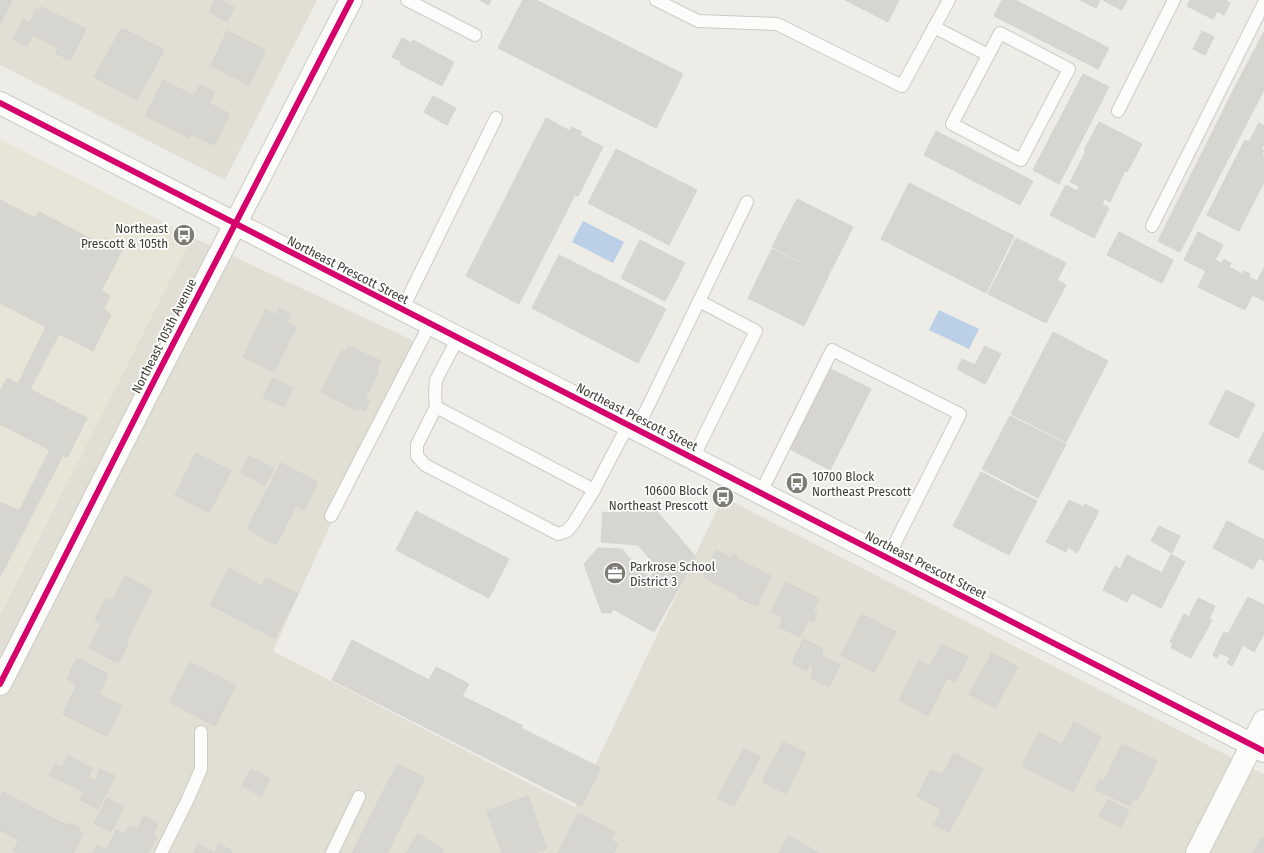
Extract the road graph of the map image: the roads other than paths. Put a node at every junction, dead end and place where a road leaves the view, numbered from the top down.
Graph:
1 (350, 0) edge
2 (407, 0) edge
3 (656, 0) edge
4 (949, 0) edge
5 (1174, 0) edge
6 (1264, 4) edge
7 (934, 27) junction
8 (475, 35) dead end
9 (988, 55) junction
10 (0, 103) edge
11 (1118, 111) dead end
12 (496, 118) dead end
13 (747, 202) dead end
14 (235, 224) junction
15 (1152, 226) dead end
16 (699, 301) junction
17 (402, 310) junction
18 (430, 324) junction
19 (458, 338) junction
20 (436, 407) junction
21 (632, 427) junction
22 (693, 458) junction
23 (594, 490) junction
24 (761, 492) junction
25 (331, 516) dead end
26 (888, 558) junction
27 (0, 684) edge
28 (1264, 721) edge
29 (201, 732) dead end
30 (1258, 748) edge
31 (360, 797) dead end
32 (161, 853) edge
33 (332, 853) edge
34 (1197, 853) edge

1 - 14 street, Northeast 105th Avenue
2 - 8 lane
3 - 7 lane
4 - 7 lane
5 - 11 lane
6 - 15 lane
7 - 9 lane
9 - 9 lane
10 - 14 street, Northeast Prescott Street
12 - 17 lane
13 - 16 lane
14 - 17 street, Northeast Prescott Street
14 - 27 street, Northeast 105th Avenue
16 - 21 lane
16 - 22 lane
17 - 18 street, Northeast Prescott Street
18 - 19 street, Northeast Prescott Street
18 - 25 lane
19 - 20 lane
19 - 21 street, Northeast Prescott Street
20 - 23 lane
20 - 23 lane
21 - 22 street, Northeast Prescott Street
21 - 23 lane
22 - 24 street, Northeast Prescott Street
24 - 26 street, Northeast Prescott Street
24 - 26 lane
26 - 30 street, Northeast Prescott Street
28 - 30 street
29 - 32 lane
30 - 34 street
31 - 33 lane

